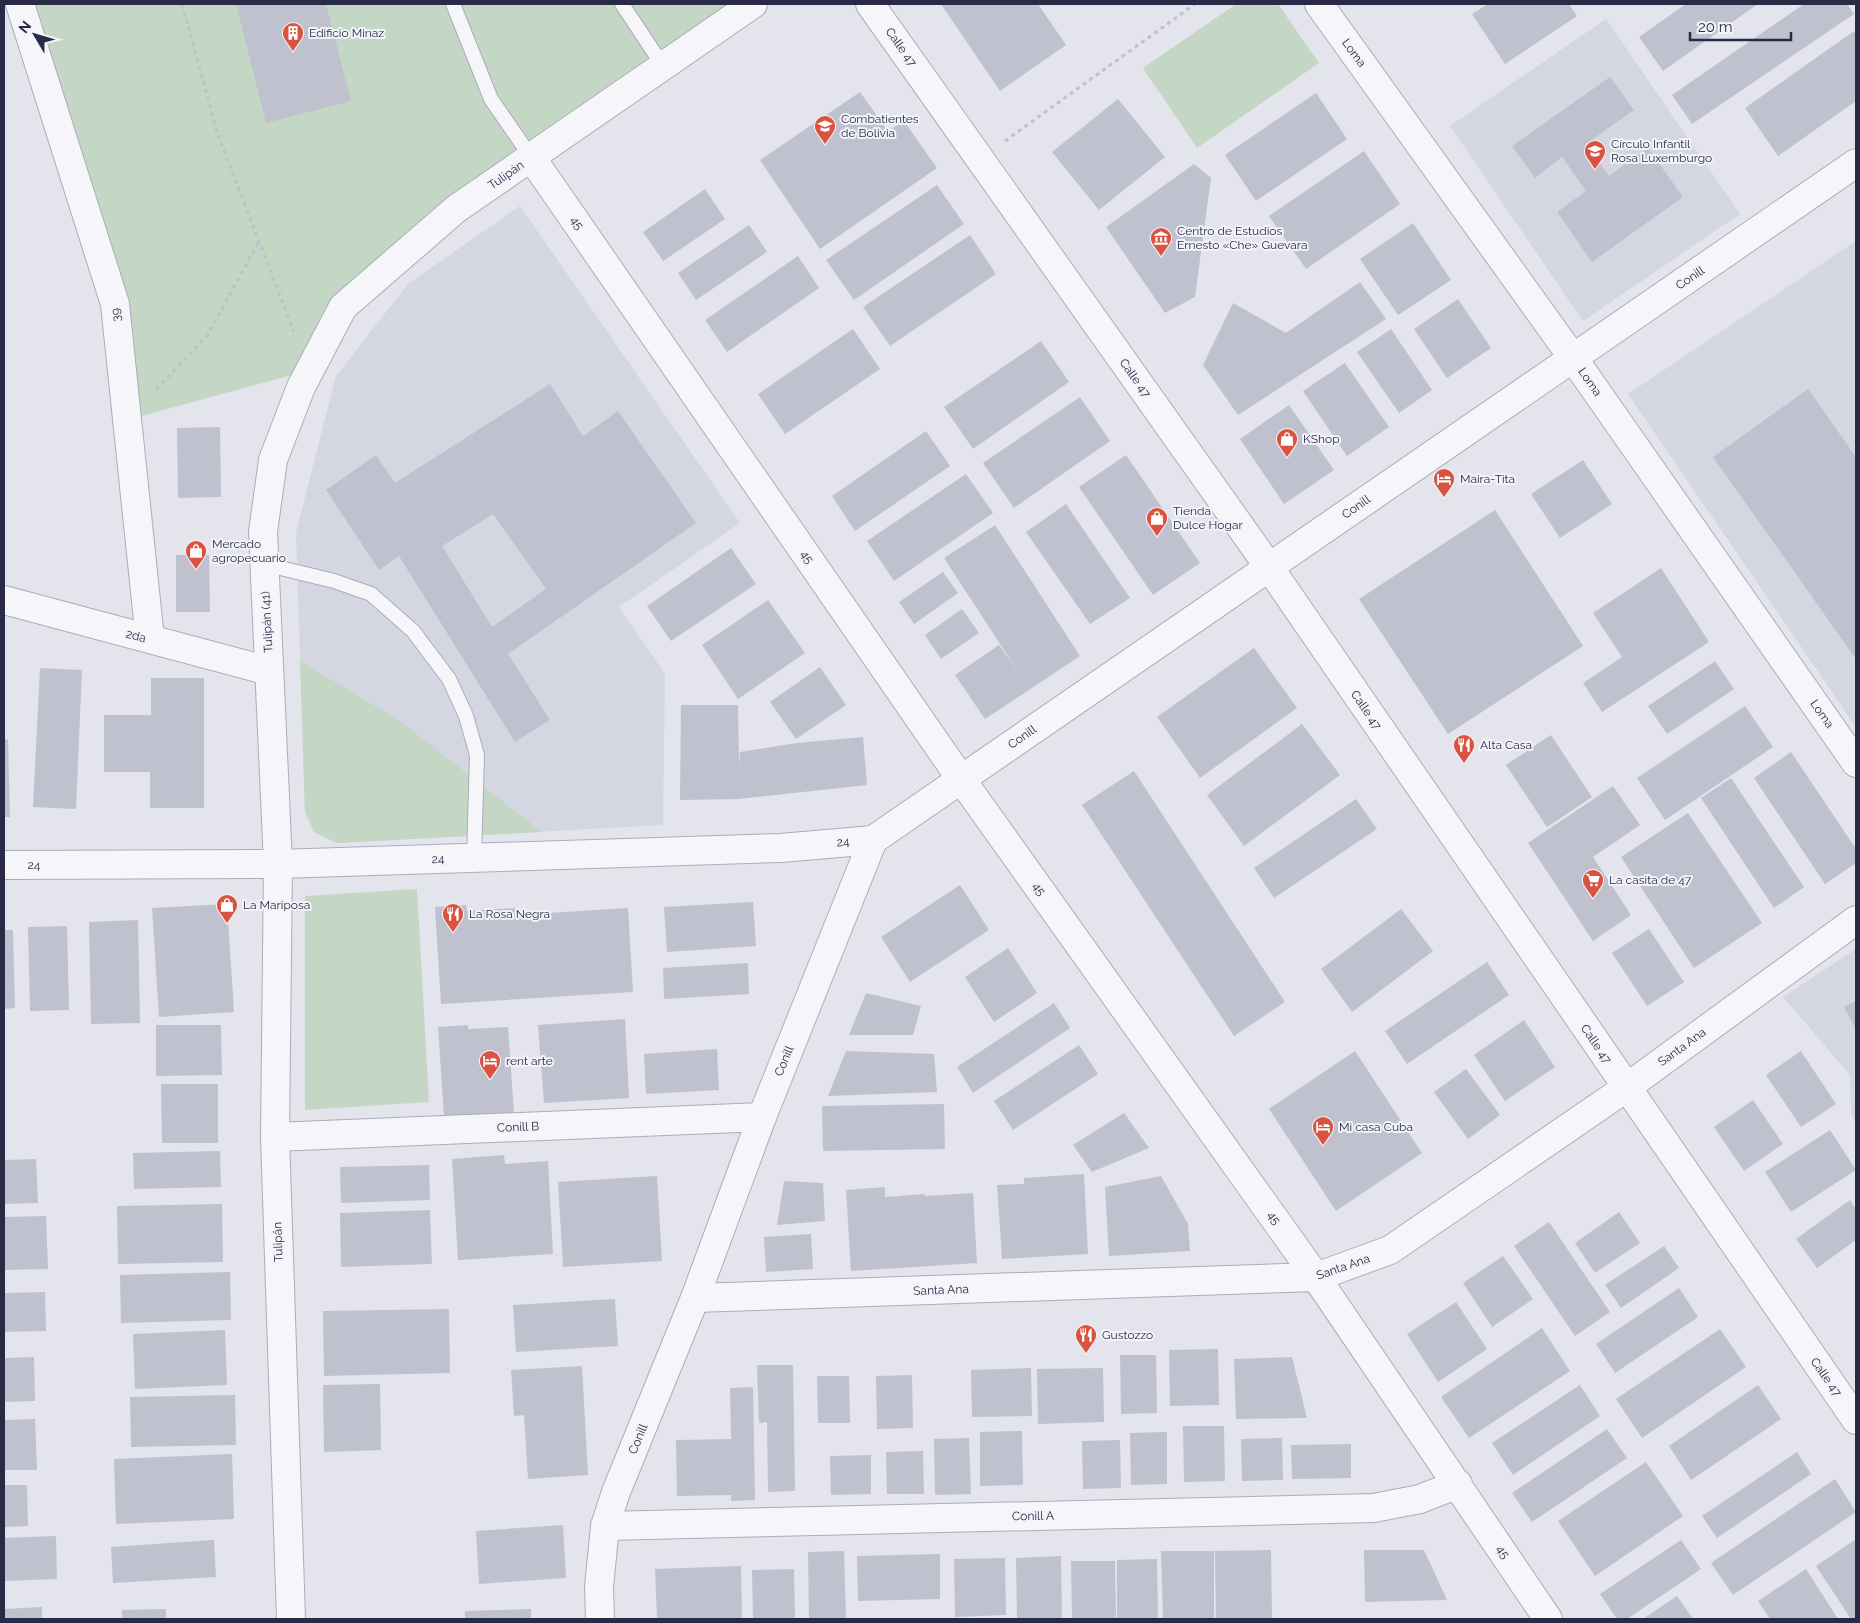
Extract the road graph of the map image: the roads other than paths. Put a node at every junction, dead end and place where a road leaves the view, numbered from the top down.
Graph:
1 (20, 4) edge
2 (453, 4) edge
3 (622, 4) edge
4 (753, 4) edge
5 (870, 4) edge
6 (1319, 4) edge
7 (663, 66) junction
8 (531, 157) junction
9 (1856, 163) edge
10 (1573, 358) junction
11 (305, 378) joint
12 (264, 564) junction
13 (1268, 567) junction
14 (4, 600) edge
15 (150, 639) junction
16 (269, 671) junction
17 (1856, 763) edge
18 (961, 779) junction
19 (873, 840) junction
20 (474, 858) junction
21 (278, 864) junction
22 (4, 865) edge
23 (1856, 920) edge
24 (1626, 1088) junction
25 (762, 1117) junction
26 (275, 1137) junction
27 (1316, 1277) junction
28 (695, 1298) junction
29 (1856, 1420) edge
30 (1458, 1484) junction
31 (604, 1526) junction
32 (291, 1619) edge
33 (600, 1619) edge
34 (1548, 1619) edge

1 - 15 street, 39
2 - 8 lane
3 - 7 lane
4 - 7 street, Tulipán
5 - 13 street, Calle 47
6 - 10 street, Loma
7 - 8 street, Tulipán
8 - 11 street, Tulipán
8 - 18 street, 45
9 - 10 street, Conill
10 - 13 street, Conill
10 - 17 street, Loma
11 - 12 street, Tulipán (41)
12 - 16 street, Tulipán (41)
12 - 20 lane
13 - 18 street, Conill
13 - 24 street, Calle 47
14 - 15 street, 2da
15 - 16 street, 2da
16 - 21 street, Tulipán (41)
18 - 19 street, Conill
18 - 27 street, 45
19 - 20 street, 24
19 - 25 street, Conill
20 - 21 street, 24
21 - 22 street, 24
21 - 26 street, Tulipán
23 - 24 street, Santa Ana
24 - 27 street, Santa Ana
24 - 29 street, Calle 47
25 - 26 street, Conill B
25 - 28 street, Conill
26 - 32 street, Tulipán
27 - 28 street, Santa Ana
27 - 30 street, 45
28 - 31 street, Conill
30 - 31 street, Conill A
30 - 34 street, 45
31 - 33 street, Conill

